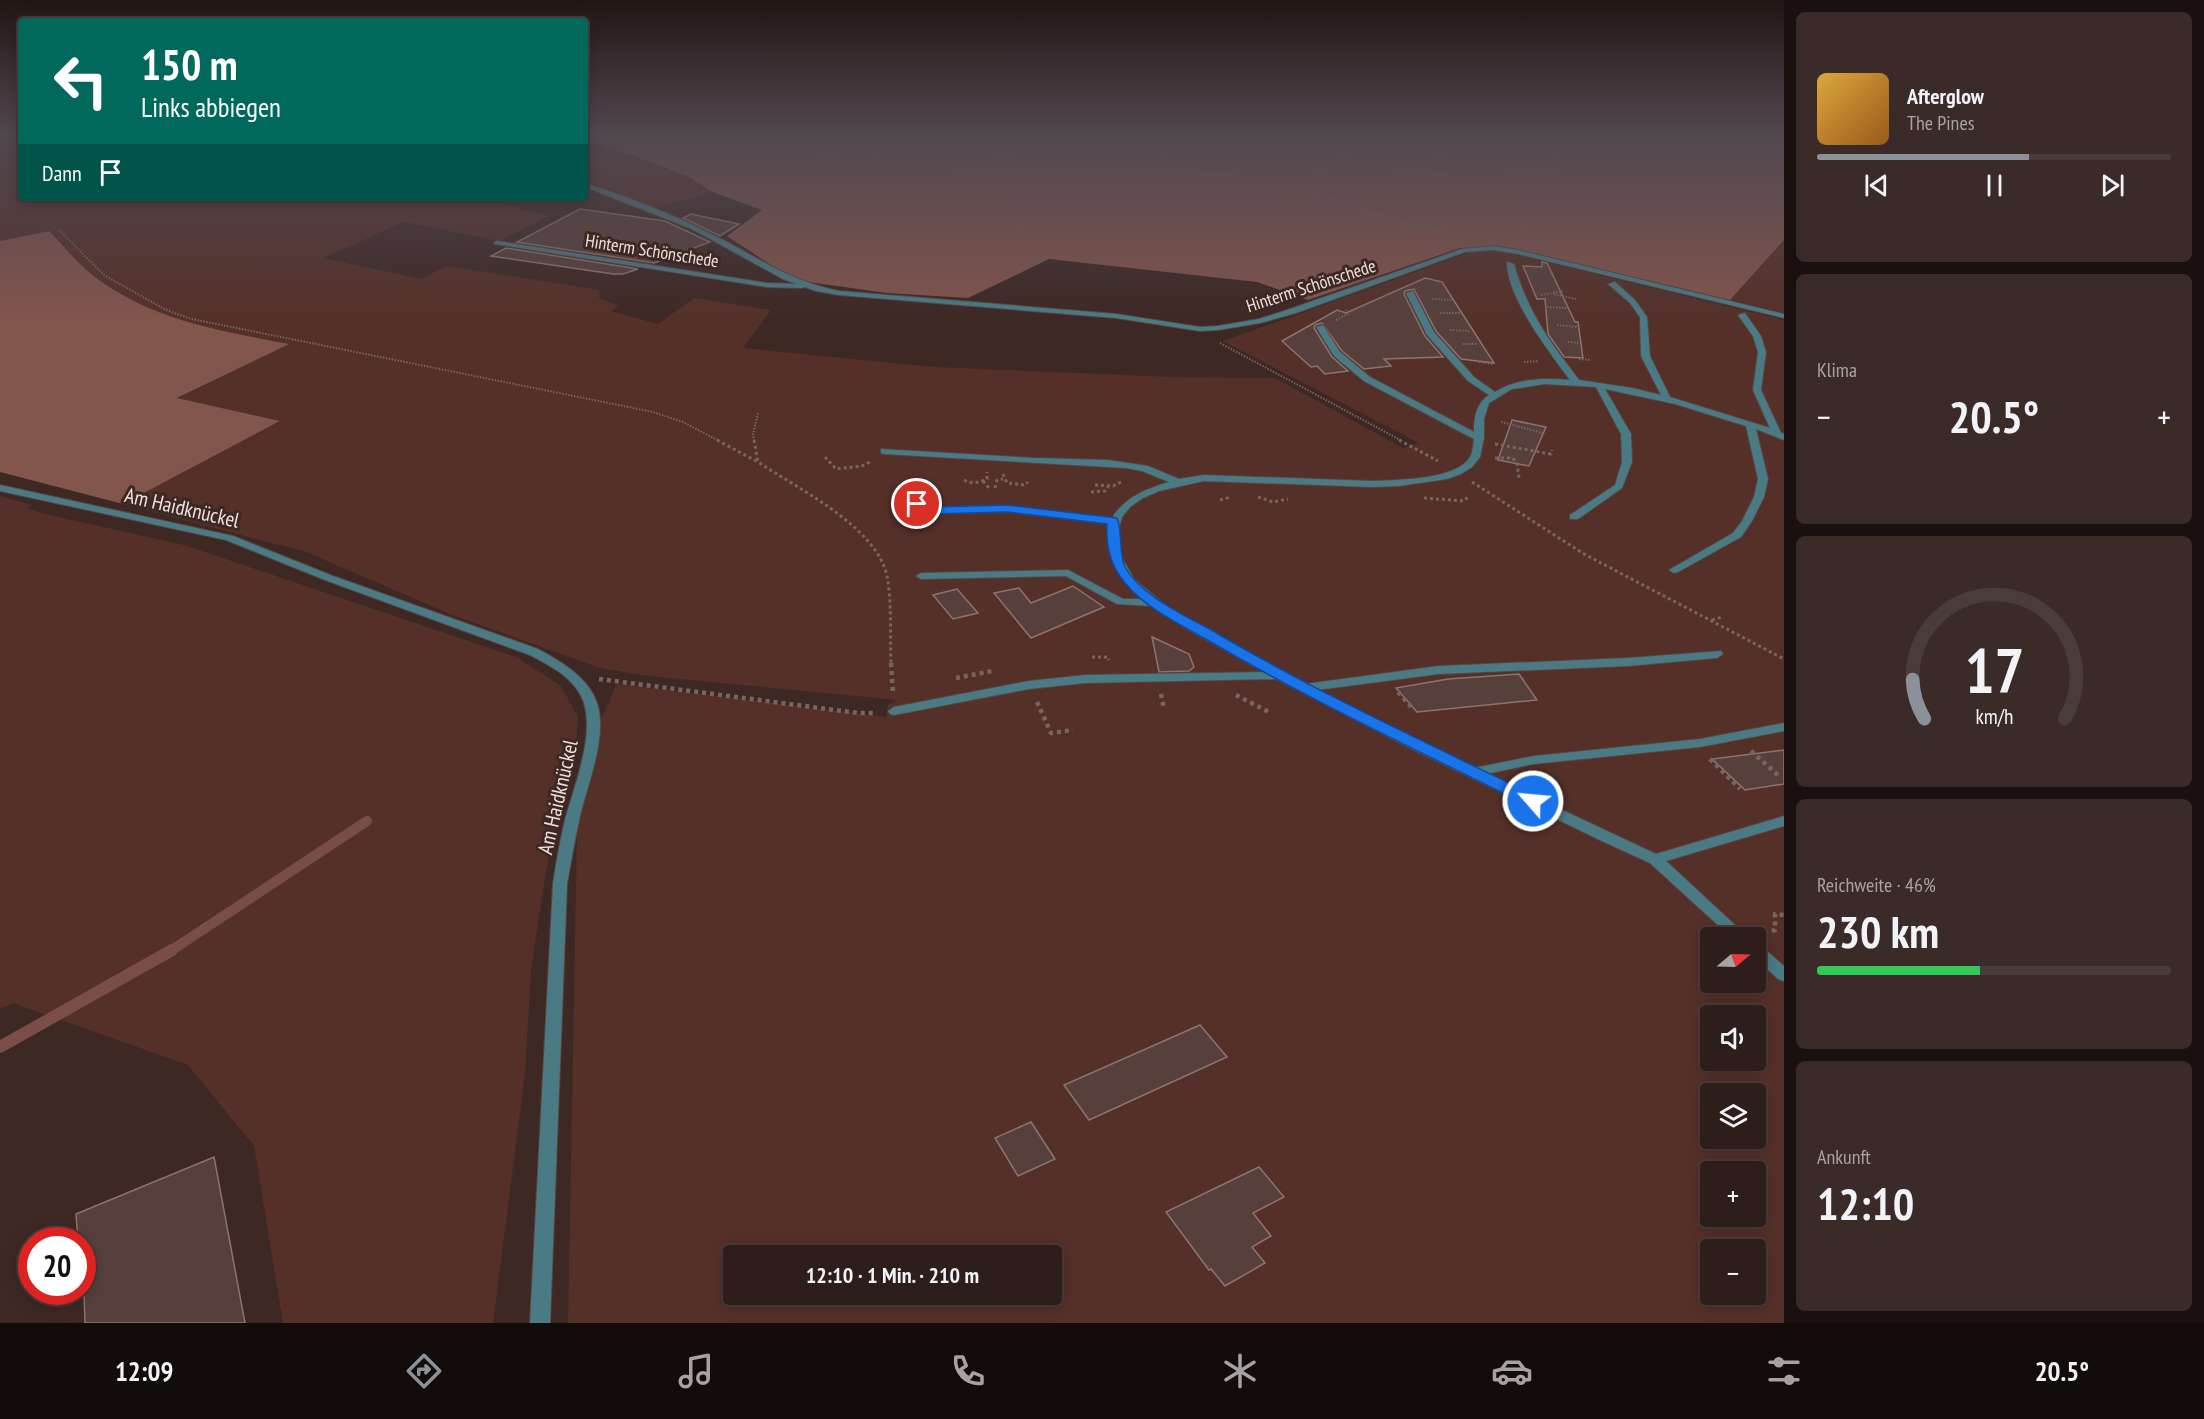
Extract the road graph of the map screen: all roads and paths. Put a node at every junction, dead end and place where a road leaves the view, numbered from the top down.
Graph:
1 (614, 197) edge
2 (1333, 197) edge
3 (59, 230) dead end
4 (1461, 237) dead end
5 (497, 243) dead end
6 (1510, 264) dead end
7 (1612, 284) dead end
8 (802, 286) junction
9 (1410, 293) dead end
10 (1554, 294) dead end
11 (1576, 299) dead end
12 (1341, 309) dead end
13 (1742, 315) dead end
14 (1784, 316) edge
15 (1332, 322) dead end
16 (1320, 327) dead end
17 (1200, 329) junction
18 (1539, 358) dead end
19 (1524, 362) dead end
20 (1576, 382) junction
21 (1599, 385) junction
22 (1494, 395) junction
23 (1666, 398) junction
24 (758, 413) dead end
25 (1501, 422) dead end
26 (1750, 425) junction
27 (1543, 433) dead end
28 (1780, 436) edge
29 (1479, 440) junction
30 (1552, 450) dead end
31 (884, 451) joint
32 (825, 457) dead end
33 (1474, 459) junction
34 (758, 462) junction
35 (1000, 472) dead end
36 (1459, 472) junction
37 (1122, 478) dead end
38 (1519, 478) dead end
39 (1003, 479) junction
40 (983, 481) dead end
41 (1028, 482) dead end
42 (1177, 482) junction
43 (1095, 485) dead end
44 (1108, 487) junction
45 (0, 488) edge
46 (989, 488) dead end
47 (995, 488) dead end
48 (1091, 492) dead end
49 (1469, 496) dead end
50 (1419, 497) dead end
51 (902, 498) dead end
52 (1574, 517) dead end
53 (1113, 521) junction
54 (1674, 570) dead end
55 (921, 576) dead end
56 (1155, 603) junction
57 (1722, 617) dead end
58 (1710, 621) junction
59 (1718, 654) dead end
60 (1784, 660) edge
61 (992, 671) dead end
62 (1278, 675) junction
63 (574, 676) junction
64 (956, 678) dead end
65 (1029, 685) junction
66 (1304, 688) junction
67 (894, 711) junction
68 (1784, 727) edge
69 (1073, 730) dead end
70 (1735, 736) junction
71 (1694, 743) junction
72 (1475, 772) junction
73 (1780, 777) dead end
74 (1740, 789) dead end
75 (1784, 821) edge
76 (1655, 859) junction
77 (1784, 915) edge
78 (1735, 927) edge
79 (1766, 934) edge
80 (1766, 956) edge
81 (1784, 975) edge
82 (540, 1323) edge

1 - 8 street, Hinterm Schönschede
2 - 4 path
3 - 34 path
5 - 8 street, Hinterm Schönschede
6 - 20 street
7 - 23 street
8 - 17 street, Hinterm Schönschede
9 - 22 street
10 - 11 path
12 - 15 path
13 - 28 street
14 - 17 street, Hinterm Schönschede
16 - 29 street
17 - 36 path
18 - 19 path
20 - 21 street
20 - 22 street
21 - 23 street
21 - 52 street
22 - 29 street
23 - 26 street
24 - 34 path
25 - 27 path
26 - 28 street
26 - 54 street
29 - 30 path
29 - 33 street
31 - 32 path
31 - 42 street
33 - 36 street
33 - 38 path
34 - 67 path
35 - 39 path
36 - 42 street
36 - 58 path
37 - 44 path
39 - 41 path
39 - 47 path
40 - 46 path
42 - 53 street
43 - 44 path
44 - 48 path
45 - 63 street, Am Haidknückel
49 - 50 path
51 - 53 street
53 - 56 street
55 - 56 street
56 - 62 street
57 - 58 path
58 - 60 path
59 - 66 street
61 - 64 path
62 - 65 street
62 - 66 street
63 - 67 path
63 - 82 street, Am Haidknückel
65 - 67 street
65 - 69 path
66 - 72 street
68 - 70 street
70 - 71 street
70 - 73 path
71 - 72 street
71 - 74 path
72 - 76 street
75 - 76 street
76 - 78 street
77 - 79 path
80 - 81 street

